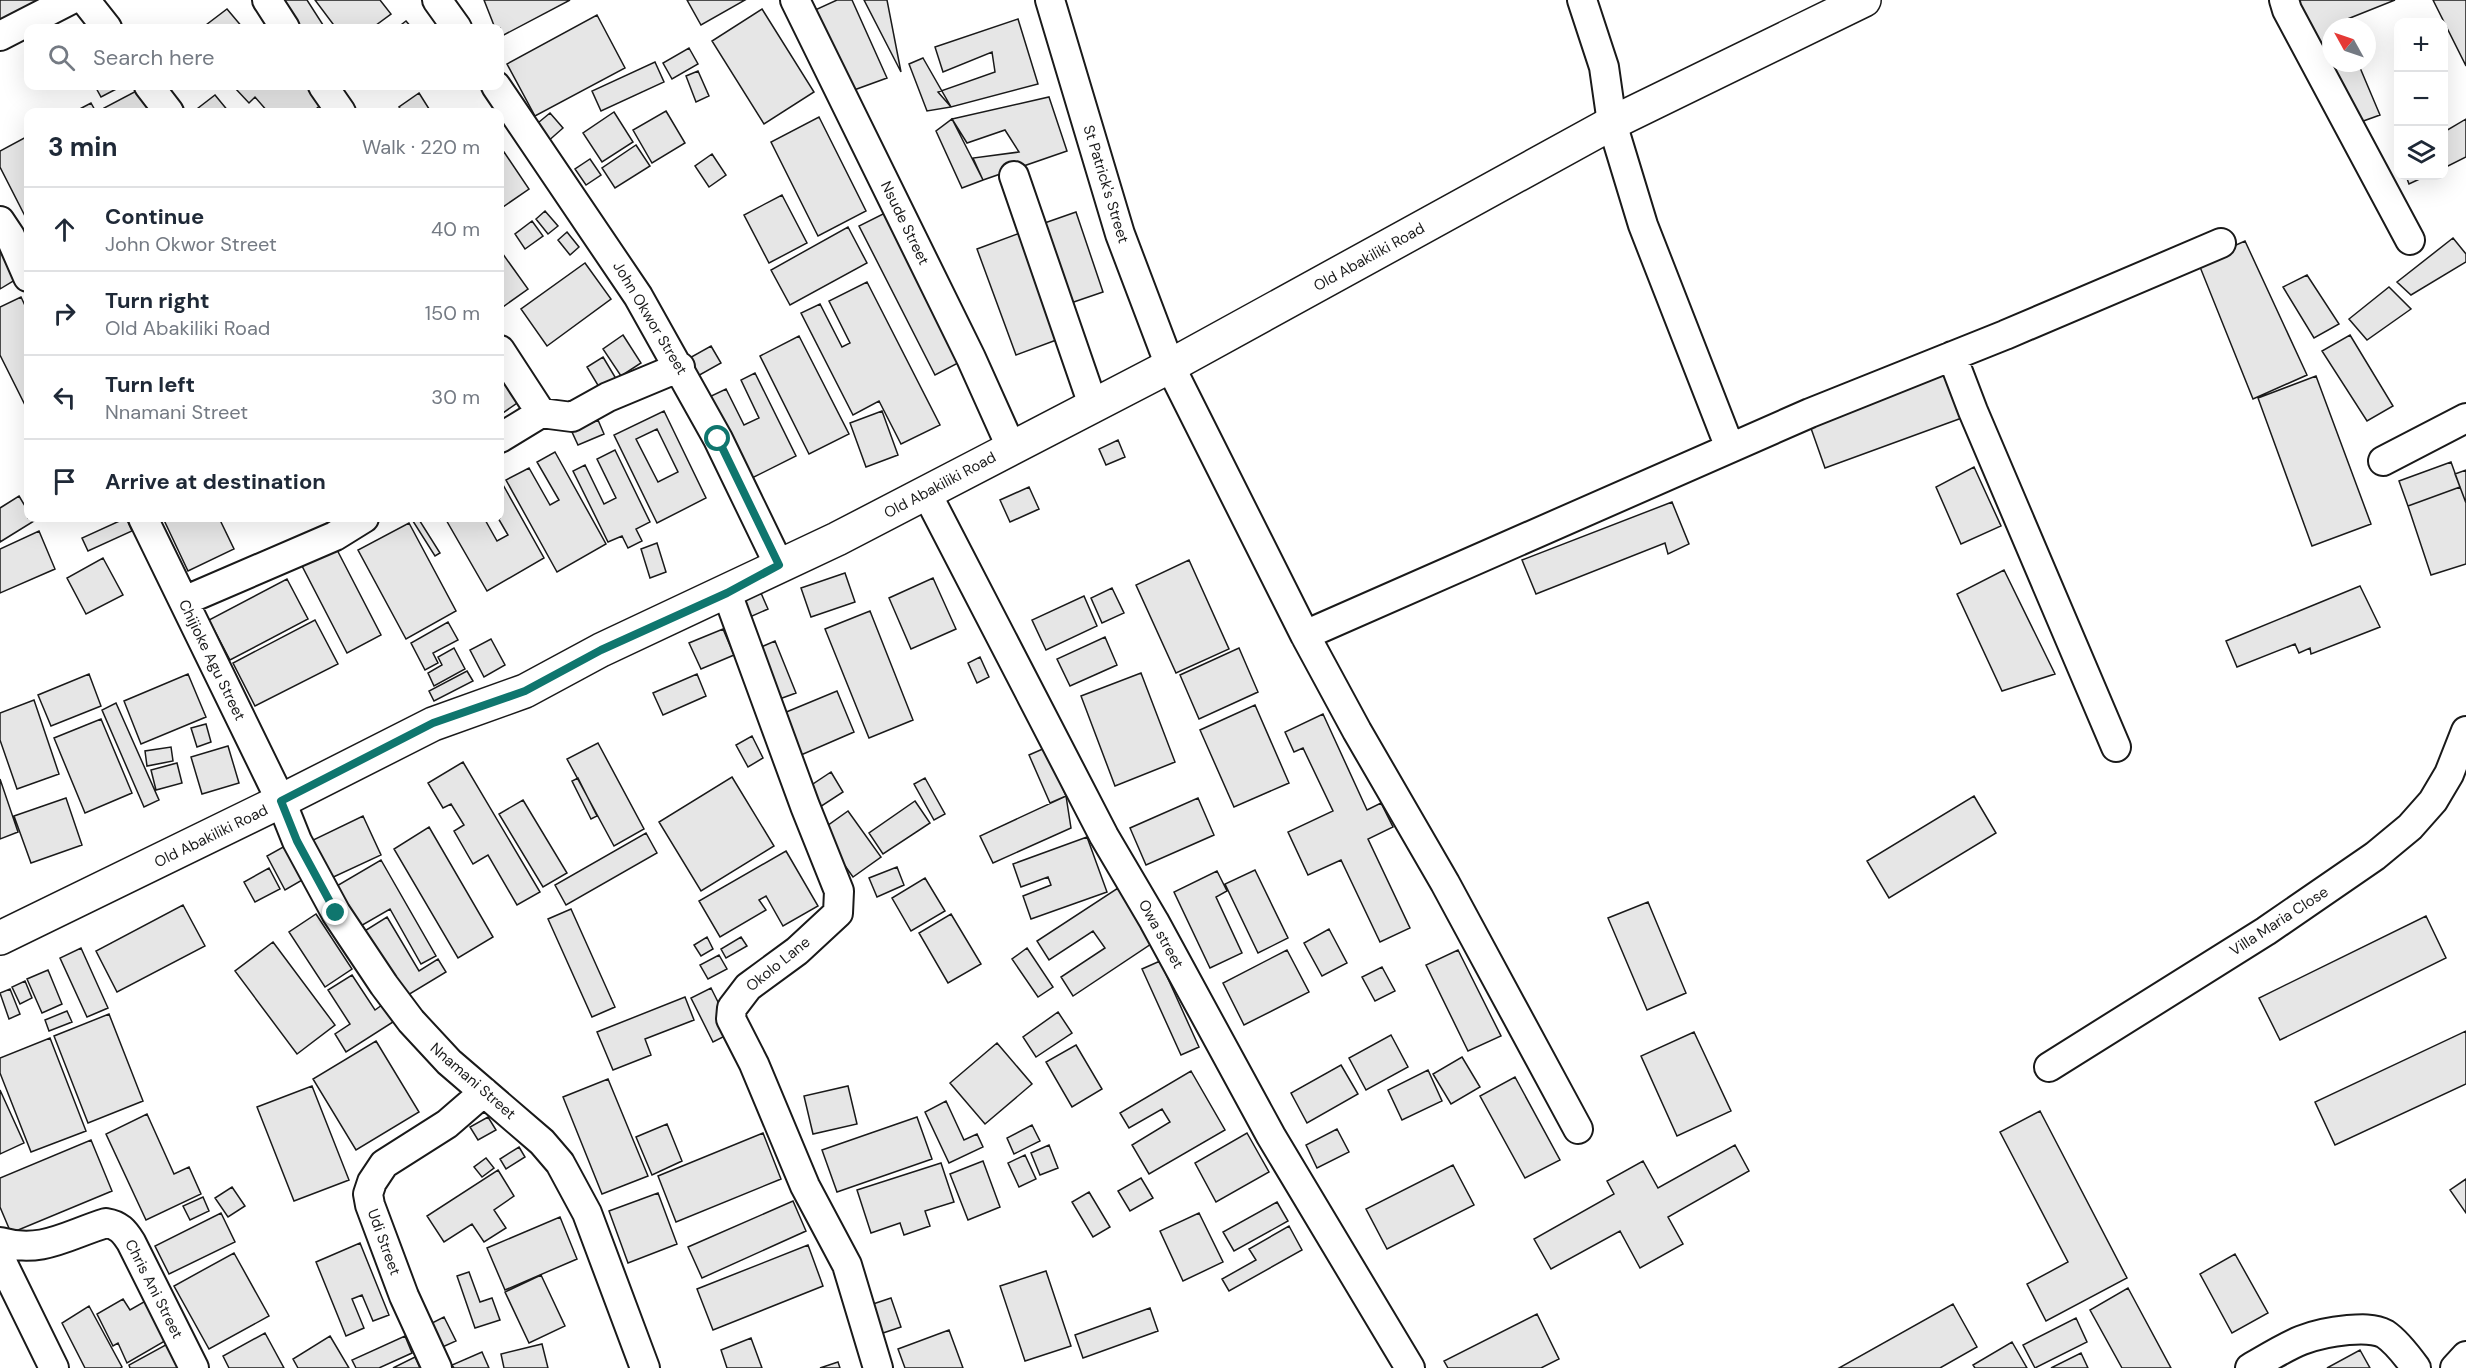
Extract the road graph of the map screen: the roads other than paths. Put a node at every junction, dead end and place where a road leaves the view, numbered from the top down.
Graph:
1 (70, 0) edge
2 (86, 0) edge
3 (267, 0) edge
4 (437, 0) edge
5 (795, 0) edge
6 (1050, 0) edge
7 (1582, 0) edge
8 (1864, 0) edge
9 (2284, 0) edge
10 (104, 24) edge
11 (282, 24) edge
12 (454, 24) edge
13 (0, 36) edge
14 (152, 90) edge
15 (326, 90) edge
16 (499, 90) edge
17 (166, 108) edge
18 (338, 108) edge
19 (1612, 123) junction
20 (1014, 177) dead end
21 (0, 221) edge
22 (2410, 240) dead end
23 (2221, 243) dead end
24 (24, 268) edge
25 (504, 356) edge
26 (1952, 356) junction
27 (1170, 366) junction
28 (680, 367) junction
29 (1093, 405) junction
30 (541, 413) junction
31 (2466, 418) edge
32 (504, 436) edge
33 (1011, 447) junction
34 (1730, 448) junction
35 (2383, 461) dead end
36 (926, 492) junction
37 (145, 522) edge
38 (358, 522) edge
39 (779, 565) junction
40 (727, 593) junction
41 (184, 602) junction
42 (1305, 635) junction
43 (2466, 731) edge
44 (2116, 747) dead end
45 (281, 801) junction
46 (0, 938) edge
47 (2049, 1067) dead end
48 (484, 1092) junction
49 (1578, 1128) dead end
50 (0, 1242) edge
51 (0, 1258) edge
52 (2466, 1356) edge
53 (54, 1368) edge
54 (194, 1368) edge
55 (437, 1368) edge
56 (645, 1368) edge
57 (878, 1368) edge
58 (1410, 1368) edge
59 (2250, 1368) edge
60 (2416, 1368) edge
61 (2455, 1368) edge

1 - 13 street
2 - 10 street
3 - 11 street
4 - 12 street
5 - 33 street, Nsude Street
6 - 27 street, St Patrick's Street
7 - 19 street
8 - 19 main road, Old Abakiliki Road
9 - 22 street
14 - 17 street
15 - 18 street
16 - 28 street, John Okwor Street
19 - 27 main road, Old Abakiliki Road
19 - 34 street
20 - 29 street
21 - 24 street
23 - 26 street
25 - 30 street
26 - 34 street
26 - 44 street
27 - 29 main road, Old Abakiliki Road
27 - 42 street, St Patrick's Street
28 - 30 street
28 - 39 street, John Okwor Street
29 - 33 main road, Old Abakiliki Road
30 - 32 street
31 - 35 street
33 - 36 main road, Old Abakiliki Road
34 - 42 street
36 - 39 main road, Old Abakiliki Road
36 - 58 street, Owa street
37 - 41 street, Chijioke Agu Street
38 - 41 street
39 - 40 main road, Old Abakiliki Road
40 - 45 main road, Old Abakiliki Road
40 - 57 street, Okolo Lane
41 - 45 street, Chijioke Agu Street
42 - 49 street, St Patrick's Street
43 - 47 street, Villa Maria Close
45 - 46 main road, Old Abakiliki Road
45 - 48 street, Nnamani Street
48 - 55 street, Udi Street
48 - 56 street, Nnamani Street
50 - 54 street, Chris Ani Street
51 - 53 street
52 - 61 street
59 - 60 street

